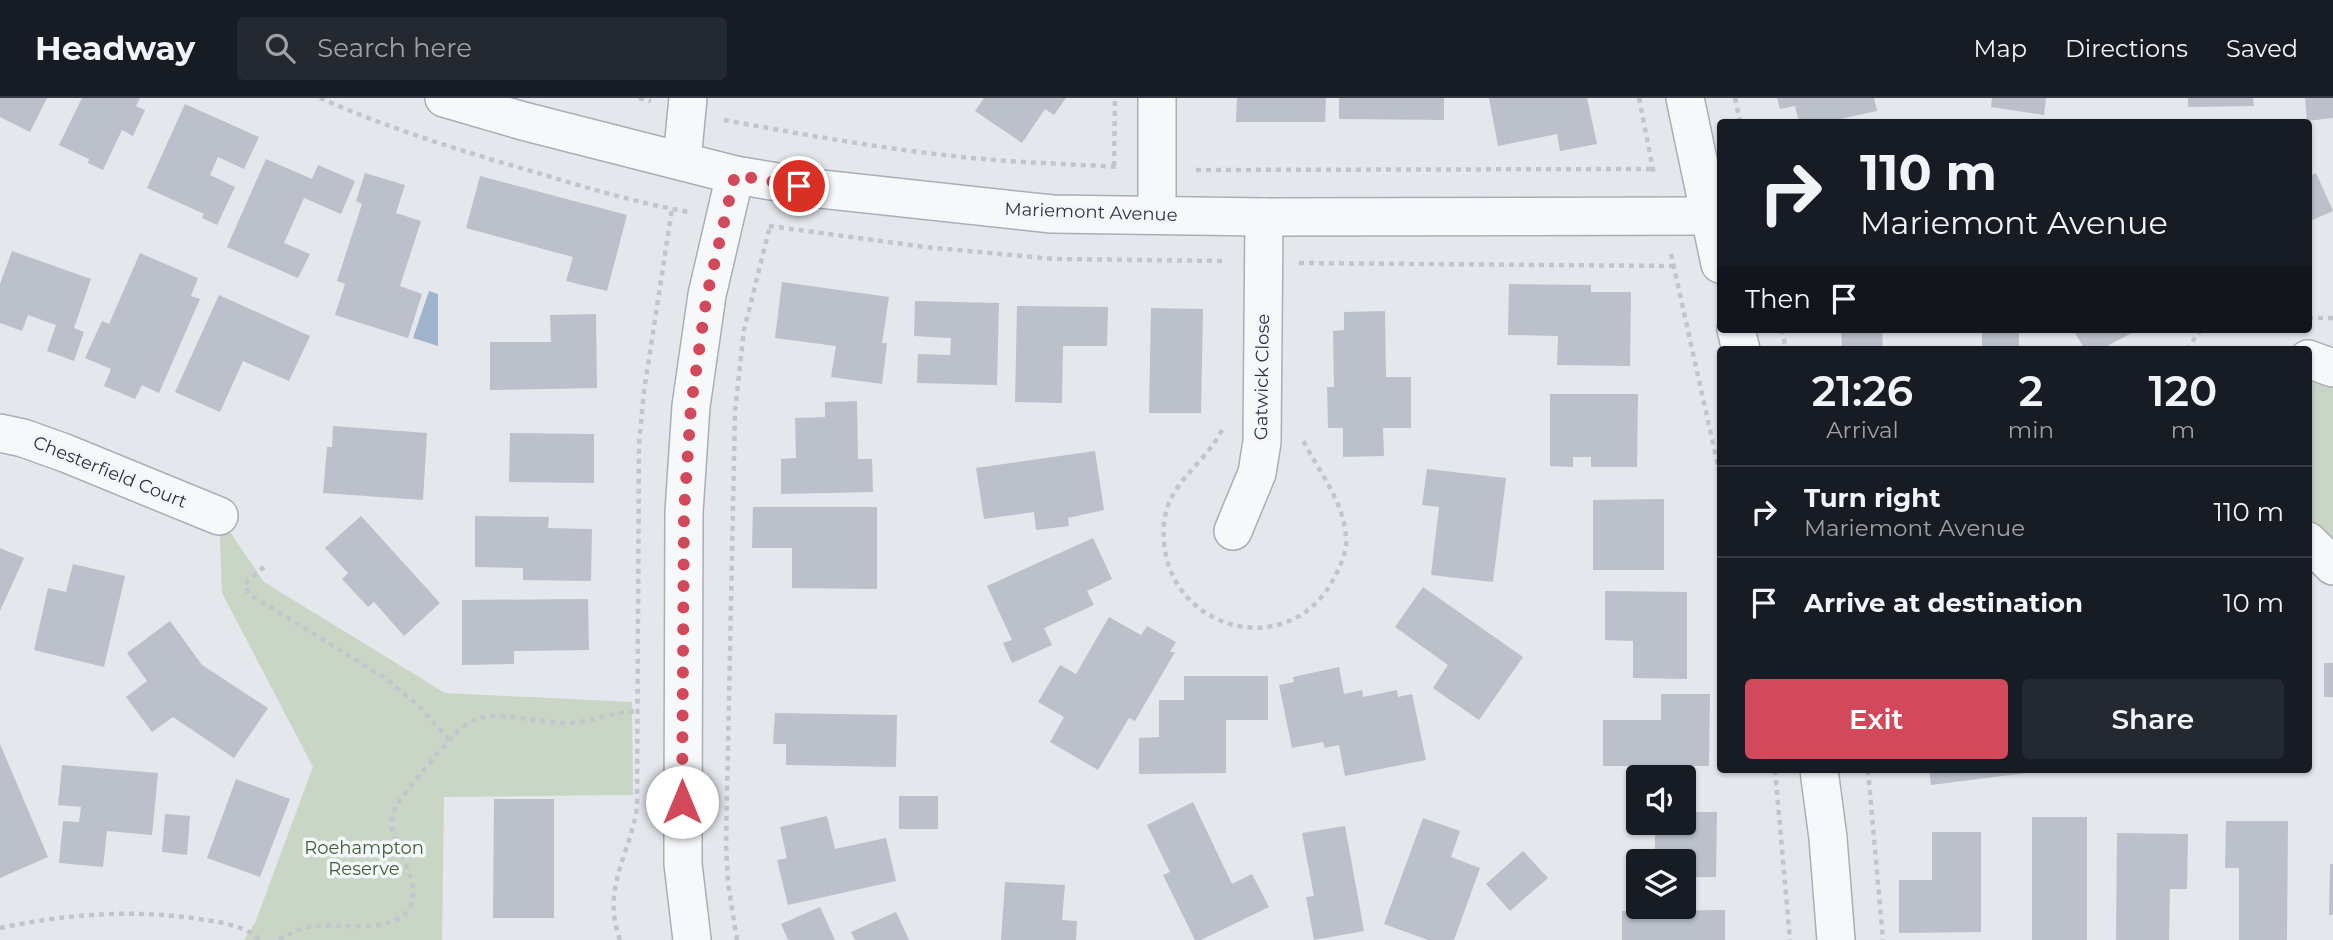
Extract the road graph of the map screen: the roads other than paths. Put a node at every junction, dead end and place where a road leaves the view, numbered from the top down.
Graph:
1 (444, 98) edge
2 (688, 98) edge
3 (1157, 98) edge
4 (1685, 98) edge
5 (681, 160) junction
6 (735, 175) junction
7 (1157, 215) junction
8 (1709, 216) junction
9 (1264, 217) junction
10 (1717, 251) edge
11 (2312, 360) edge
12 (2333, 368) edge
13 (0, 433) edge
14 (219, 516) dead end
15 (1233, 531) dead end
16 (2312, 545) edge
17 (2333, 566) edge
18 (1819, 773) edge
19 (692, 940) edge
20 (1836, 940) edge

1 - 5 street, Mariemont Avenue
2 - 5 street
3 - 7 street
4 - 8 street
5 - 6 street, Mariemont Avenue
6 - 7 street, Mariemont Avenue
6 - 19 street
7 - 9 street, Mariemont Avenue
8 - 9 street, Mariemont Avenue
8 - 10 street
9 - 15 street, Gatwick Close
11 - 12 street
13 - 14 street, Chesterfield Court
16 - 17 street
18 - 20 street

